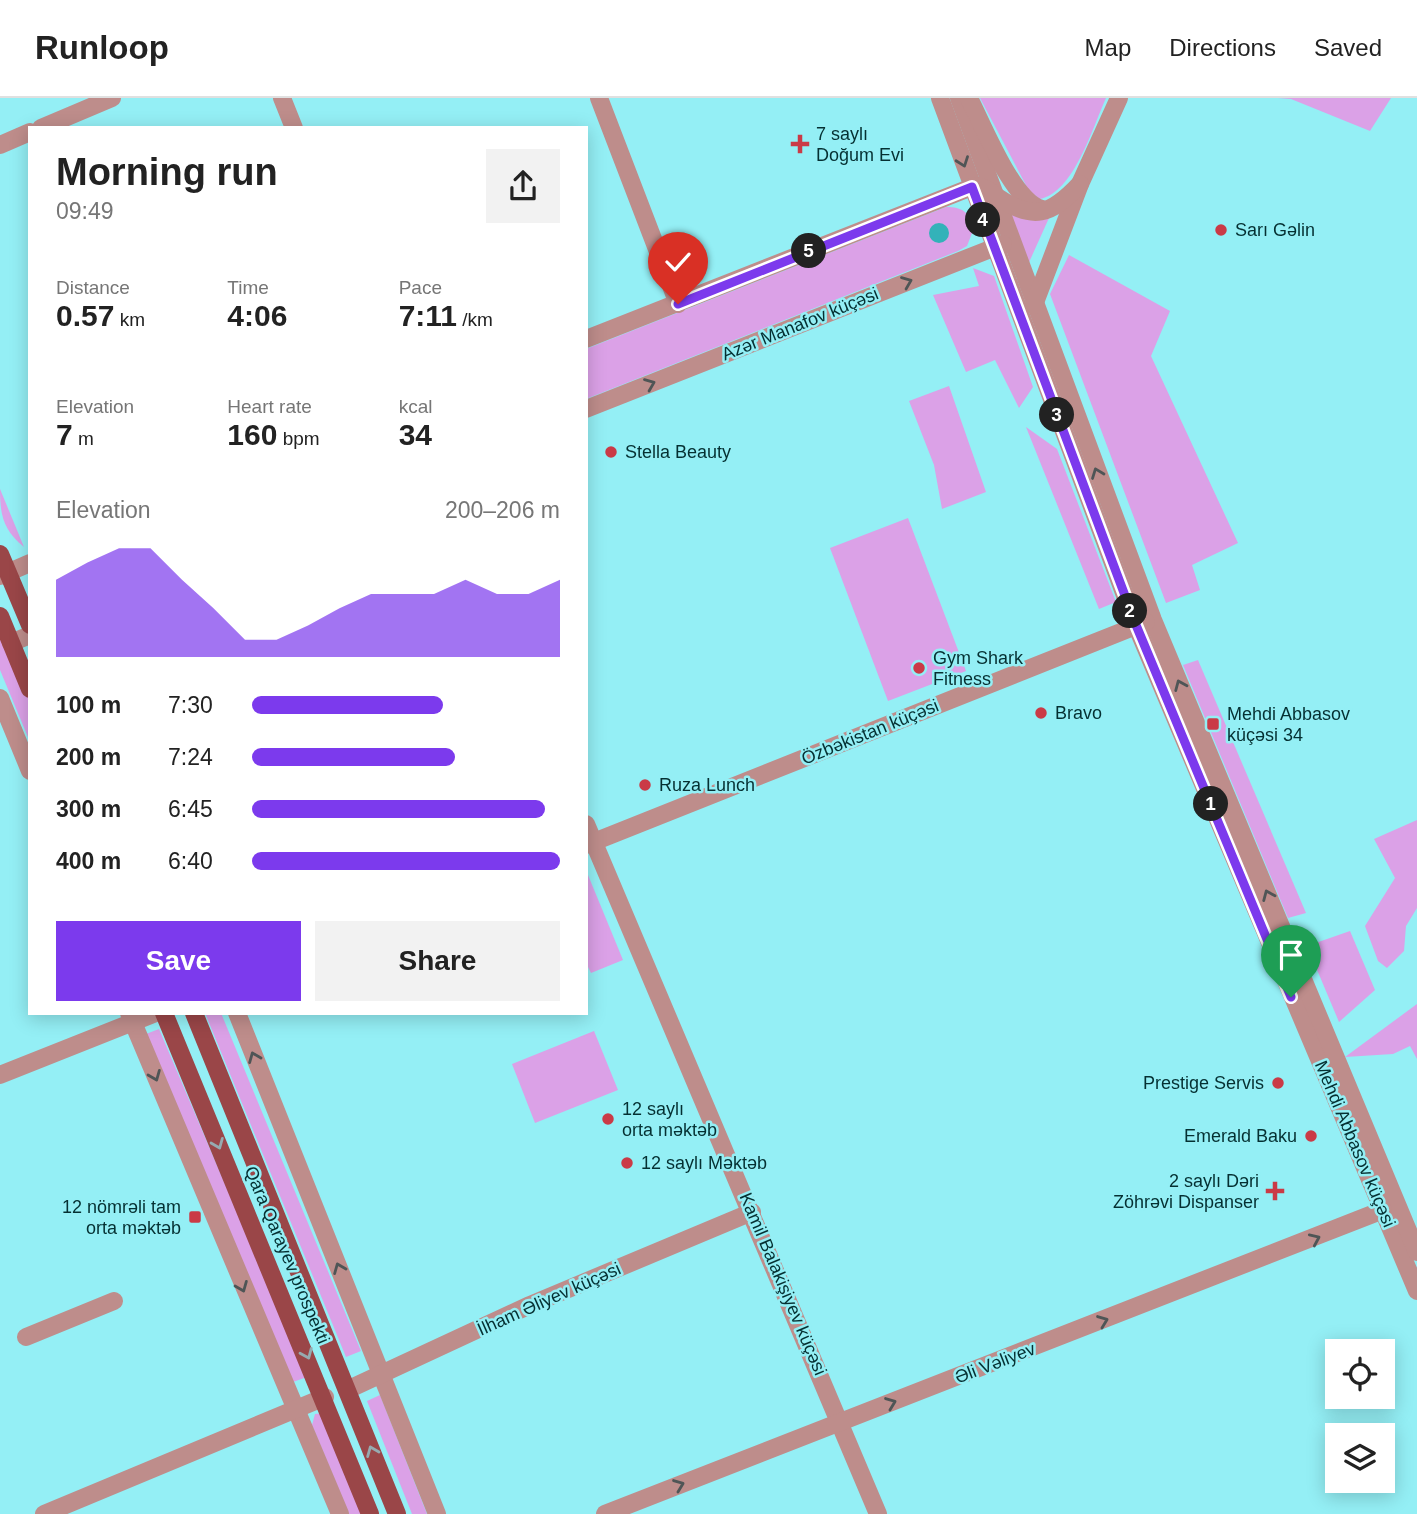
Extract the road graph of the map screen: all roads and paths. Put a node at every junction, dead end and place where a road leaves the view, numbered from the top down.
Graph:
1 (111, 98) edge
2 (282, 98) edge
3 (599, 98) edge
4 (940, 98) edge
5 (959, 98) edge
6 (969, 98) edge
7 (1119, 98) edge
8 (46, 126) edge
9 (294, 126) edge
10 (28, 133) edge
11 (0, 145) edge
12 (1080, 184) junction
13 (972, 187) junction
14 (994, 194) junction
15 (1049, 210) junction
16 (1008, 234) junction
17 (994, 249) junction
18 (1027, 284) junction
19 (678, 304) junction
20 (1015, 305) junction
21 (1034, 306) junction
22 (588, 338) edge
23 (588, 408) edge
24 (0, 554) edge
25 (28, 564) edge
26 (4, 574) edge
27 (0, 616) edge
28 (28, 621) edge
29 (1144, 623) junction
30 (28, 636) edge
31 (10, 642) junction
32 (28, 684) edge
33 (0, 698) edge
34 (5, 726) edge
35 (28, 767) edge
36 (590, 843) edge
37 (165, 1015) edge
38 (195, 1015) edge
39 (238, 1015) edge
40 (131, 1018) edge
41 (0, 1075) edge
42 (1383, 1210) junction
43 (752, 1212) junction
44 (1417, 1252) edge
45 (1417, 1291) edge
46 (114, 1301) dead end
47 (26, 1337) dead end
48 (383, 1375) junction
49 (348, 1390) junction
50 (325, 1397) junction
51 (295, 1410) junction
52 (841, 1422) junction
53 (44, 1514) edge
54 (340, 1514) edge
55 (370, 1514) edge
56 (397, 1514) edge
57 (437, 1514) edge
58 (605, 1514) edge
59 (878, 1514) edge

1 - 8 street
2 - 9 street
3 - 19 street
4 -> 13 street, Mehdi Abbasov küçəsi
5 - 14 street, Mehdi Abbasov küçəsi
6 - 15 street
7 - 12 street
10 - 11 street
12 - 15 street
12 - 18 street
12 - 21 street
13 - 14 street
13 - 17 street, Mehdi Abbasov küçəsi
13 - 19 street
14 - 15 street
14 - 16 street, Mehdi Abbasov küçəsi
16 - 17 street, Azər Manafov küçəsi
16 - 18 street, Mehdi Abbasov küçəsi
17 - 20 street, Mehdi Abbasov küçəsi
23 -> 17 street, Azər Manafov küçəsi
18 - 20 street
18 - 21 street, Mehdi Abbasov küçəsi
19 - 22 street
20 - 29 street, Mehdi Abbasov küçəsi
29 -> 21 street, Mehdi Abbasov küçəsi
24 - 26 main road
25 - 26 street
26 - 28 main road
27 - 31 main road
29 - 36 street, Özbəkistan küçəsi
29 - 42 street, Mehdi Abbasov küçəsi
44 -> 29 street, Mehdi Abbasov küçəsi
30 - 31 street
31 - 32 main road
33 - 34 street
34 - 35 street
36 - 43 street, Kamil Balakişiyev küçəsi
37 -> 50 main road, Qara Qarayev prospekti
38 - 49 main road, Qara Qarayev prospekti
48 -> 39 street
40 - 41 street
40 -> 51 street
42 - 45 street, Mehdi Abbasov küçəsi
52 -> 42 street, Əli Vəliyev
43 - 48 street, İlham Əliyev küçəsi
43 - 52 street, Kamil Balakişiyev küçəsi
46 - 47 street
48 - 49 street, İlham Əliyev küçəsi
48 - 57 street
56 -> 49 main road, Qara Qarayev prospekti
50 - 51 street
50 - 55 main road, Qara Qarayev prospekti
51 - 53 street
51 - 54 street
58 -> 52 street, Əli Vəliyev
52 - 59 street, Kamil Balakişiyev küçəsi

